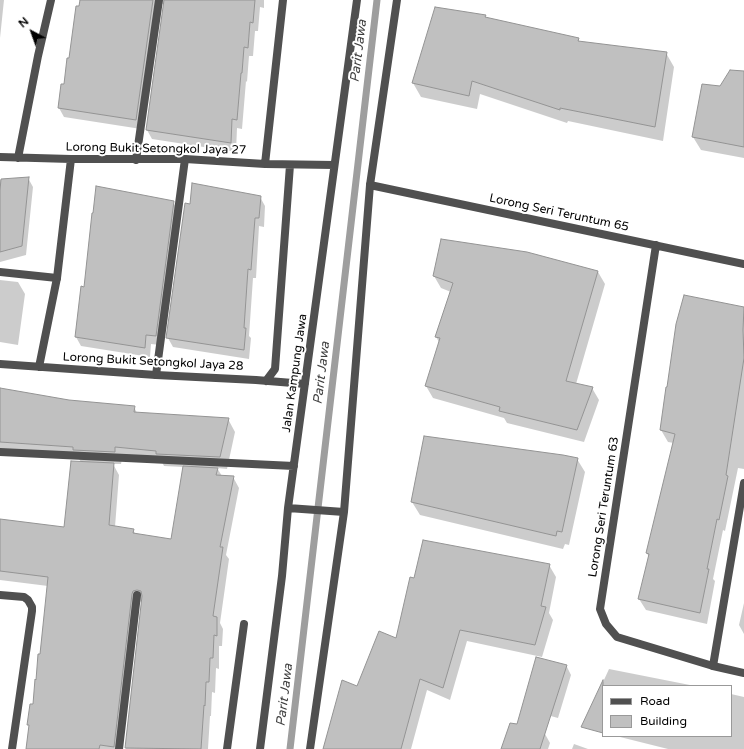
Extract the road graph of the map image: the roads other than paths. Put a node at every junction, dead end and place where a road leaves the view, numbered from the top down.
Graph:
1 (51, 0) edge
2 (159, 0) edge
3 (283, 0) edge
4 (357, 0) edge
5 (397, 0) edge
6 (0, 157) edge
7 (18, 158) junction
8 (71, 159) junction
9 (185, 159) junction
10 (136, 160) junction
11 (265, 164) junction
12 (290, 165) junction
13 (334, 165) junction
14 (370, 185) junction
15 (656, 245) junction
16 (744, 264) edge
17 (0, 272) edge
18 (58, 278) junction
19 (0, 364) edge
20 (39, 367) junction
21 (156, 375) junction
22 (266, 381) junction
23 (305, 384) junction
24 (0, 452) edge
25 (294, 466) junction
26 (744, 483) edge
27 (288, 508) junction
28 (344, 512) junction
29 (0, 595) edge
30 (137, 595) dead end
31 (244, 624) dead end
32 (713, 666) junction
33 (744, 673) edge
34 (12, 749) edge
35 (119, 749) edge
36 (227, 749) edge
37 (260, 749) edge
38 (310, 749) edge

1 - 7 street
2 - 10 street
3 - 11 street
4 - 13 street, Jalan Kampung Jawa
5 - 14 street
6 - 7 street, Lorong Bukit Setongkol Jaya 27
7 - 8 street, Lorong Bukit Setongkol Jaya 27
8 - 10 street, Lorong Bukit Setongkol Jaya 27
8 - 18 street
9 - 10 street, Lorong Bukit Setongkol Jaya 27
9 - 11 street, Lorong Bukit Setongkol Jaya 27
9 - 21 street
11 - 12 street, Lorong Bukit Setongkol Jaya 27
12 - 13 street, Lorong Bukit Setongkol Jaya 27
12 - 22 street
13 - 23 street, Jalan Kampung Jawa
14 - 15 street, Lorong Seri Teruntum 65
14 - 28 street
15 - 16 street, Lorong Seri Teruntum 65
15 - 32 street, Lorong Seri Teruntum 63
17 - 18 street
18 - 20 street
19 - 20 street, Lorong Bukit Setongkol Jaya 28
20 - 21 street, Lorong Bukit Setongkol Jaya 28
21 - 22 street, Lorong Bukit Setongkol Jaya 28
22 - 23 street, Lorong Bukit Setongkol Jaya 28
23 - 25 street, Jalan Kampung Jawa
24 - 25 street
25 - 27 street, Jalan Kampung Jawa
26 - 32 street
27 - 28 street
27 - 37 street, Jalan Kampung Jawa
28 - 38 street
29 - 34 street
30 - 35 street
31 - 36 street
32 - 33 street, Lorong Seri Teruntum 63

